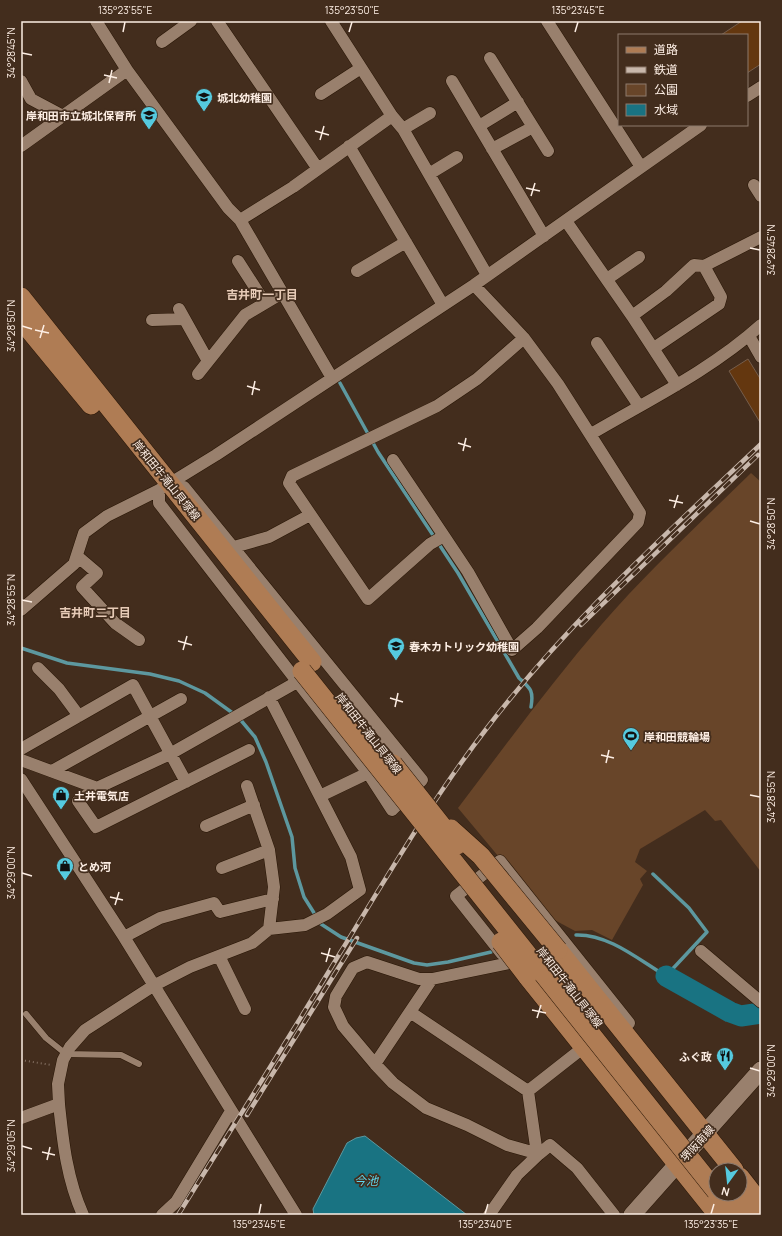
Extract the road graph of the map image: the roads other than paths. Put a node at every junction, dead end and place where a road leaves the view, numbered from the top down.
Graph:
1 (96, 21) edge
2 (191, 21) edge
3 (217, 21) edge
4 (331, 21) edge
5 (547, 21) edge
6 (162, 42) dead end
7 (490, 58) dead end
8 (361, 68) junction
9 (127, 70) junction
10 (21, 81) edge
11 (452, 81) dead end
12 (321, 94) dead end
13 (518, 102) junction
14 (430, 113) dead end
15 (63, 116) junction
16 (392, 116) junction
17 (478, 126) junction
18 (700, 126) edge
19 (533, 127) junction
20 (403, 129) junction
21 (21, 146) edge
22 (349, 146) junction
23 (492, 148) junction
24 (548, 151) dead end
25 (457, 157) dead end
26 (641, 167) junction
27 (318, 169) junction
28 (429, 174) junction
29 (754, 185) dead end
30 (761, 196) edge
31 (240, 220) junction
32 (566, 221) junction
33 (544, 236) junction
34 (761, 237) edge
35 (406, 242) junction
36 (639, 257) dead end
37 (238, 261) dead end
38 (704, 266) junction
39 (357, 271) dead end
40 (488, 275) junction
41 (606, 279) junction
42 (474, 285) junction
43 (282, 293) junction
44 (21, 297) edge
45 (265, 303) junction
46 (443, 305) junction
47 (632, 316) junction
48 (21, 320) edge
49 (152, 320) dead end
50 (761, 325) edge
51 (749, 336) junction
52 (524, 338) junction
53 (597, 343) dead end
54 (654, 348) junction
55 (761, 357) edge
56 (208, 361) junction
57 (198, 374) dead end
58 (332, 378) junction
59 (677, 386) junction
60 (639, 406) junction
61 (591, 434) junction
62 (393, 460) dead end
63 (164, 486) junction
64 (310, 515) junction
65 (444, 536) junction
66 (234, 547) junction
67 (77, 556) junction
68 (21, 610) edge
69 (139, 640) dead end
70 (38, 668) dead end
71 (304, 672) junction
72 (269, 697) junction
73 (181, 700) dead end
74 (78, 716) junction
75 (150, 716) junction
76 (388, 738) junction
77 (21, 748) edge
78 (249, 750) dead end
79 (170, 754) junction
80 (21, 760) edge
81 (360, 762) junction
82 (52, 771) junction
83 (368, 773) junction
84 (21, 778) edge
85 (186, 782) junction
86 (247, 786) dead end
87 (97, 788) junction
88 (320, 796) junction
89 (254, 805) junction
90 (422, 811) junction
91 (206, 826) dead end
92 (269, 850) junction
93 (222, 868) dead end
94 (273, 899) junction
95 (269, 929) junction
96 (124, 937) junction
97 (219, 956) junction
98 (703, 958) dead end
99 (509, 963) junction
100 (432, 979) junction
101 (153, 986) junction
102 (761, 1002) edge
103 (245, 1009) dead end
104 (410, 1012) junction
105 (26, 1014) dead end
106 (579, 1051) junction
107 (66, 1054) junction
108 (139, 1064) dead end
109 (375, 1064) junction
110 (761, 1070) edge
111 (528, 1090) junction
112 (59, 1104) junction
113 (231, 1111) junction
114 (21, 1118) edge
115 (705, 1133) junction
116 (539, 1154) junction
117 (709, 1162) edge
118 (728, 1162) edge
119 (677, 1165) junction
120 (708, 1181) edge
121 (748, 1187) edge
122 (724, 1202) edge
123 (741, 1202) edge
124 (761, 1204) edge
125 (83, 1215) edge
126 (162, 1215) edge
127 (296, 1215) edge
128 (489, 1215) edge
129 (614, 1215) edge
130 (632, 1215) edge
131 (718, 1215) edge
132 (735, 1215) edge
133 (751, 1215) edge

1 - 9 street
2 - 6 street
3 - 27 street
4 - 8 street
5 - 26 street
7 - 13 street
8 - 12 street
8 - 16 street
9 - 15 street
9 - 31 street
10 - 15 street
11 - 17 street
13 - 17 street
13 - 19 street
14 - 20 street
15 - 21 street
16 - 20 street
16 - 22 street
17 - 23 street
18 - 26 street
19 - 23 street
19 - 24 street
20 - 28 street
22 - 27 street
22 - 35 street
23 - 33 street
25 - 28 street
26 - 32 street
27 - 31 street
28 - 40 street
29 - 30 street
31 - 43 street
32 - 33 street
32 - 41 street
33 - 40 street
34 - 38 street
35 - 39 street
35 - 46 street
36 - 41 street
37 - 45 street
38 - 47 street
38 - 54 street
40 - 42 street
41 - 47 street
42 - 46 street
42 - 52 street
43 - 45 street
43 - 58 street
44 - 63 main road, 岸和田牛滝山貝塚線
45 - 56 street
46 - 58 street
47 - 54 street
48 - 63 main road, 岸和田牛滝山貝塚線
49 - 56 street
50 - 51 street
51 - 55 street
51 - 59 street
52 - 61 street
52 - 64 street
53 - 60 street
54 - 59 street
56 - 57 street
58 - 63 street
59 - 60 street
60 - 61 street
61 - 65 street
62 - 65 street
63 - 66 street
63 - 67 street
63 - 71 main road, 岸和田牛滝山貝塚線
64 - 65 street
64 - 66 street
66 - 76 street
67 - 68 street
67 - 69 street
70 - 74 street
71 - 72 street
71 - 81 street
71 - 90 main road, 岸和田牛滝山貝塚線, bridge
72 - 79 street
72 - 88 street
73 - 75 street
74 - 75 street
74 - 77 street
75 - 79 street
75 - 82 street
76 - 81 street
76 - 83 street
78 - 85 street
79 - 85 street
79 - 87 street
80 - 82 street
81 - 83 street
82 - 87 street
83 - 88 street
84 - 96 street
85 - 87 street
86 - 89 street
88 - 95 street
89 - 91 street
89 - 92 street
90 - 115 main road, bridge
90 - 117 main road, 岸和田牛滝山貝塚線, bridge
90 - 119 main road, bridge
90 - 120 main road, 岸和田牛滝山貝塚線, bridge
92 - 93 street
92 - 94 street
94 - 95 street
94 - 96 street
95 - 97 street
96 - 101 street
97 - 101 street
97 - 103 street
98 - 102 street
99 - 100 street
99 - 106 street
99 - 115 street
100 - 104 street
100 - 109 street
101 - 107 street
101 - 113 street
104 - 109 street
104 - 111 street
105 - 107 lane
106 - 111 street
106 - 119 street
107 - 108 lane
107 - 112 street
109 - 116 street
110 - 115 main road, 堺阪南線
111 - 116 street
112 - 114 street
112 - 125 street
113 - 126 street
113 - 127 street
115 - 118 main road
115 - 119 main road, 堺阪南線
116 - 128 street
116 - 129 street
119 - 130 main road, 堺阪南線
119 - 131 main road
121 - 124 main road
122 - 132 main road
123 - 133 main road

